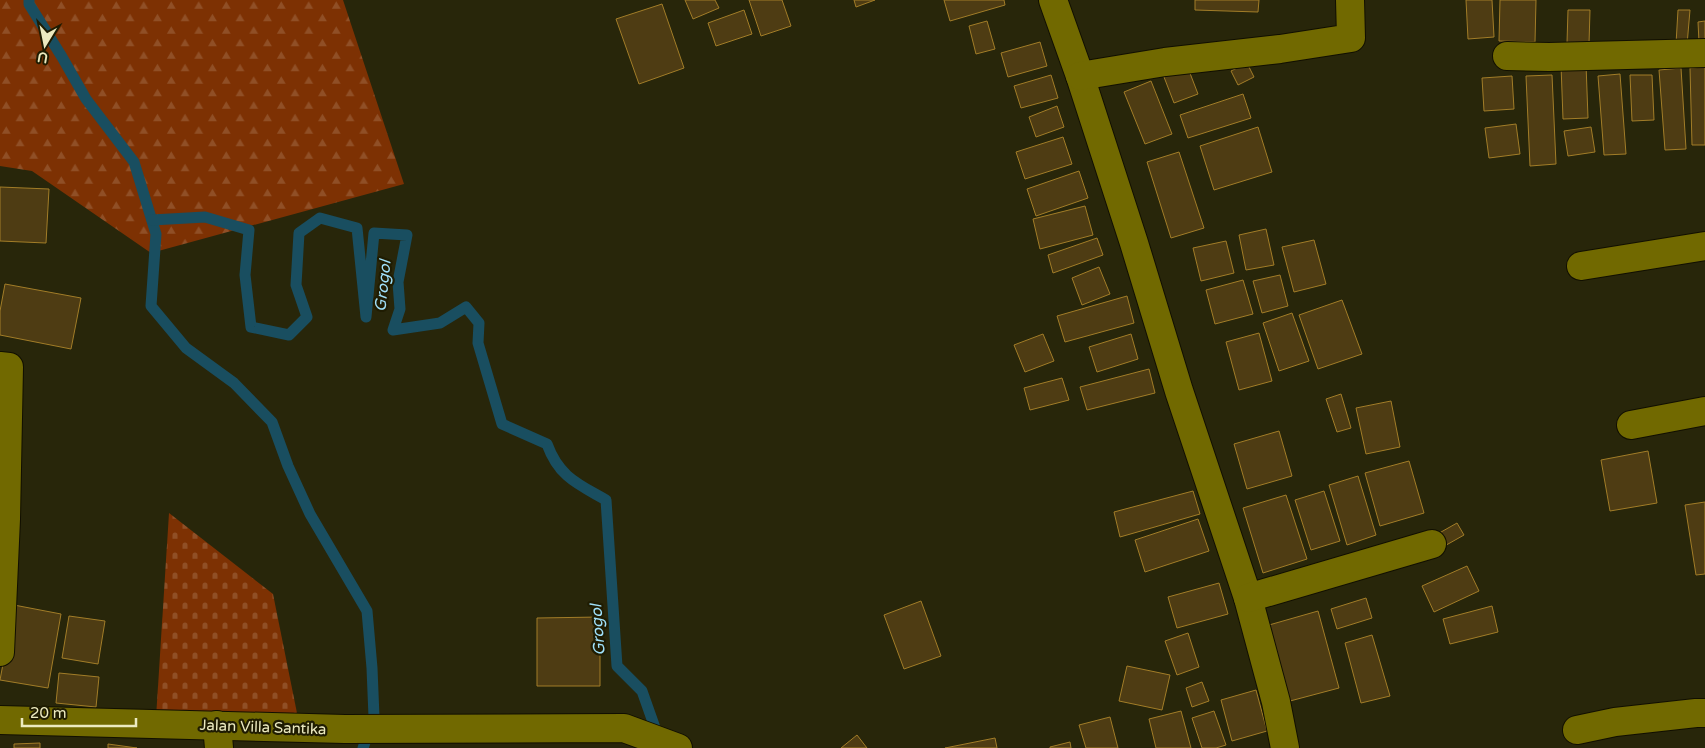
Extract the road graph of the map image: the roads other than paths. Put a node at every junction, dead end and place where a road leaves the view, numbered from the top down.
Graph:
1 (1053, 0) edge
2 (1350, 0) edge
3 (1705, 53) edge
4 (1507, 56) dead end
5 (1080, 76) junction
6 (1705, 246) edge
7 (1581, 266) dead end
8 (0, 366) edge
9 (1705, 411) edge
10 (1631, 425) dead end
11 (1432, 544) dead end
12 (1248, 598) junction
13 (0, 652) edge
14 (1705, 713) edge
15 (0, 720) edge
16 (1577, 730) dead end
17 (218, 737) edge
18 (555, 738) edge
19 (678, 748) edge
20 (1285, 748) edge

1 - 5 street
2 - 5 street
3 - 4 street
5 - 12 street
6 - 7 street
8 - 13 street
9 - 10 street
11 - 12 street
12 - 20 street
14 - 16 street
15 - 17 street, Jalan Villa Santika
17 - 18 street, Jalan Villa Santika
18 - 19 street, Jalan Villa Santika

